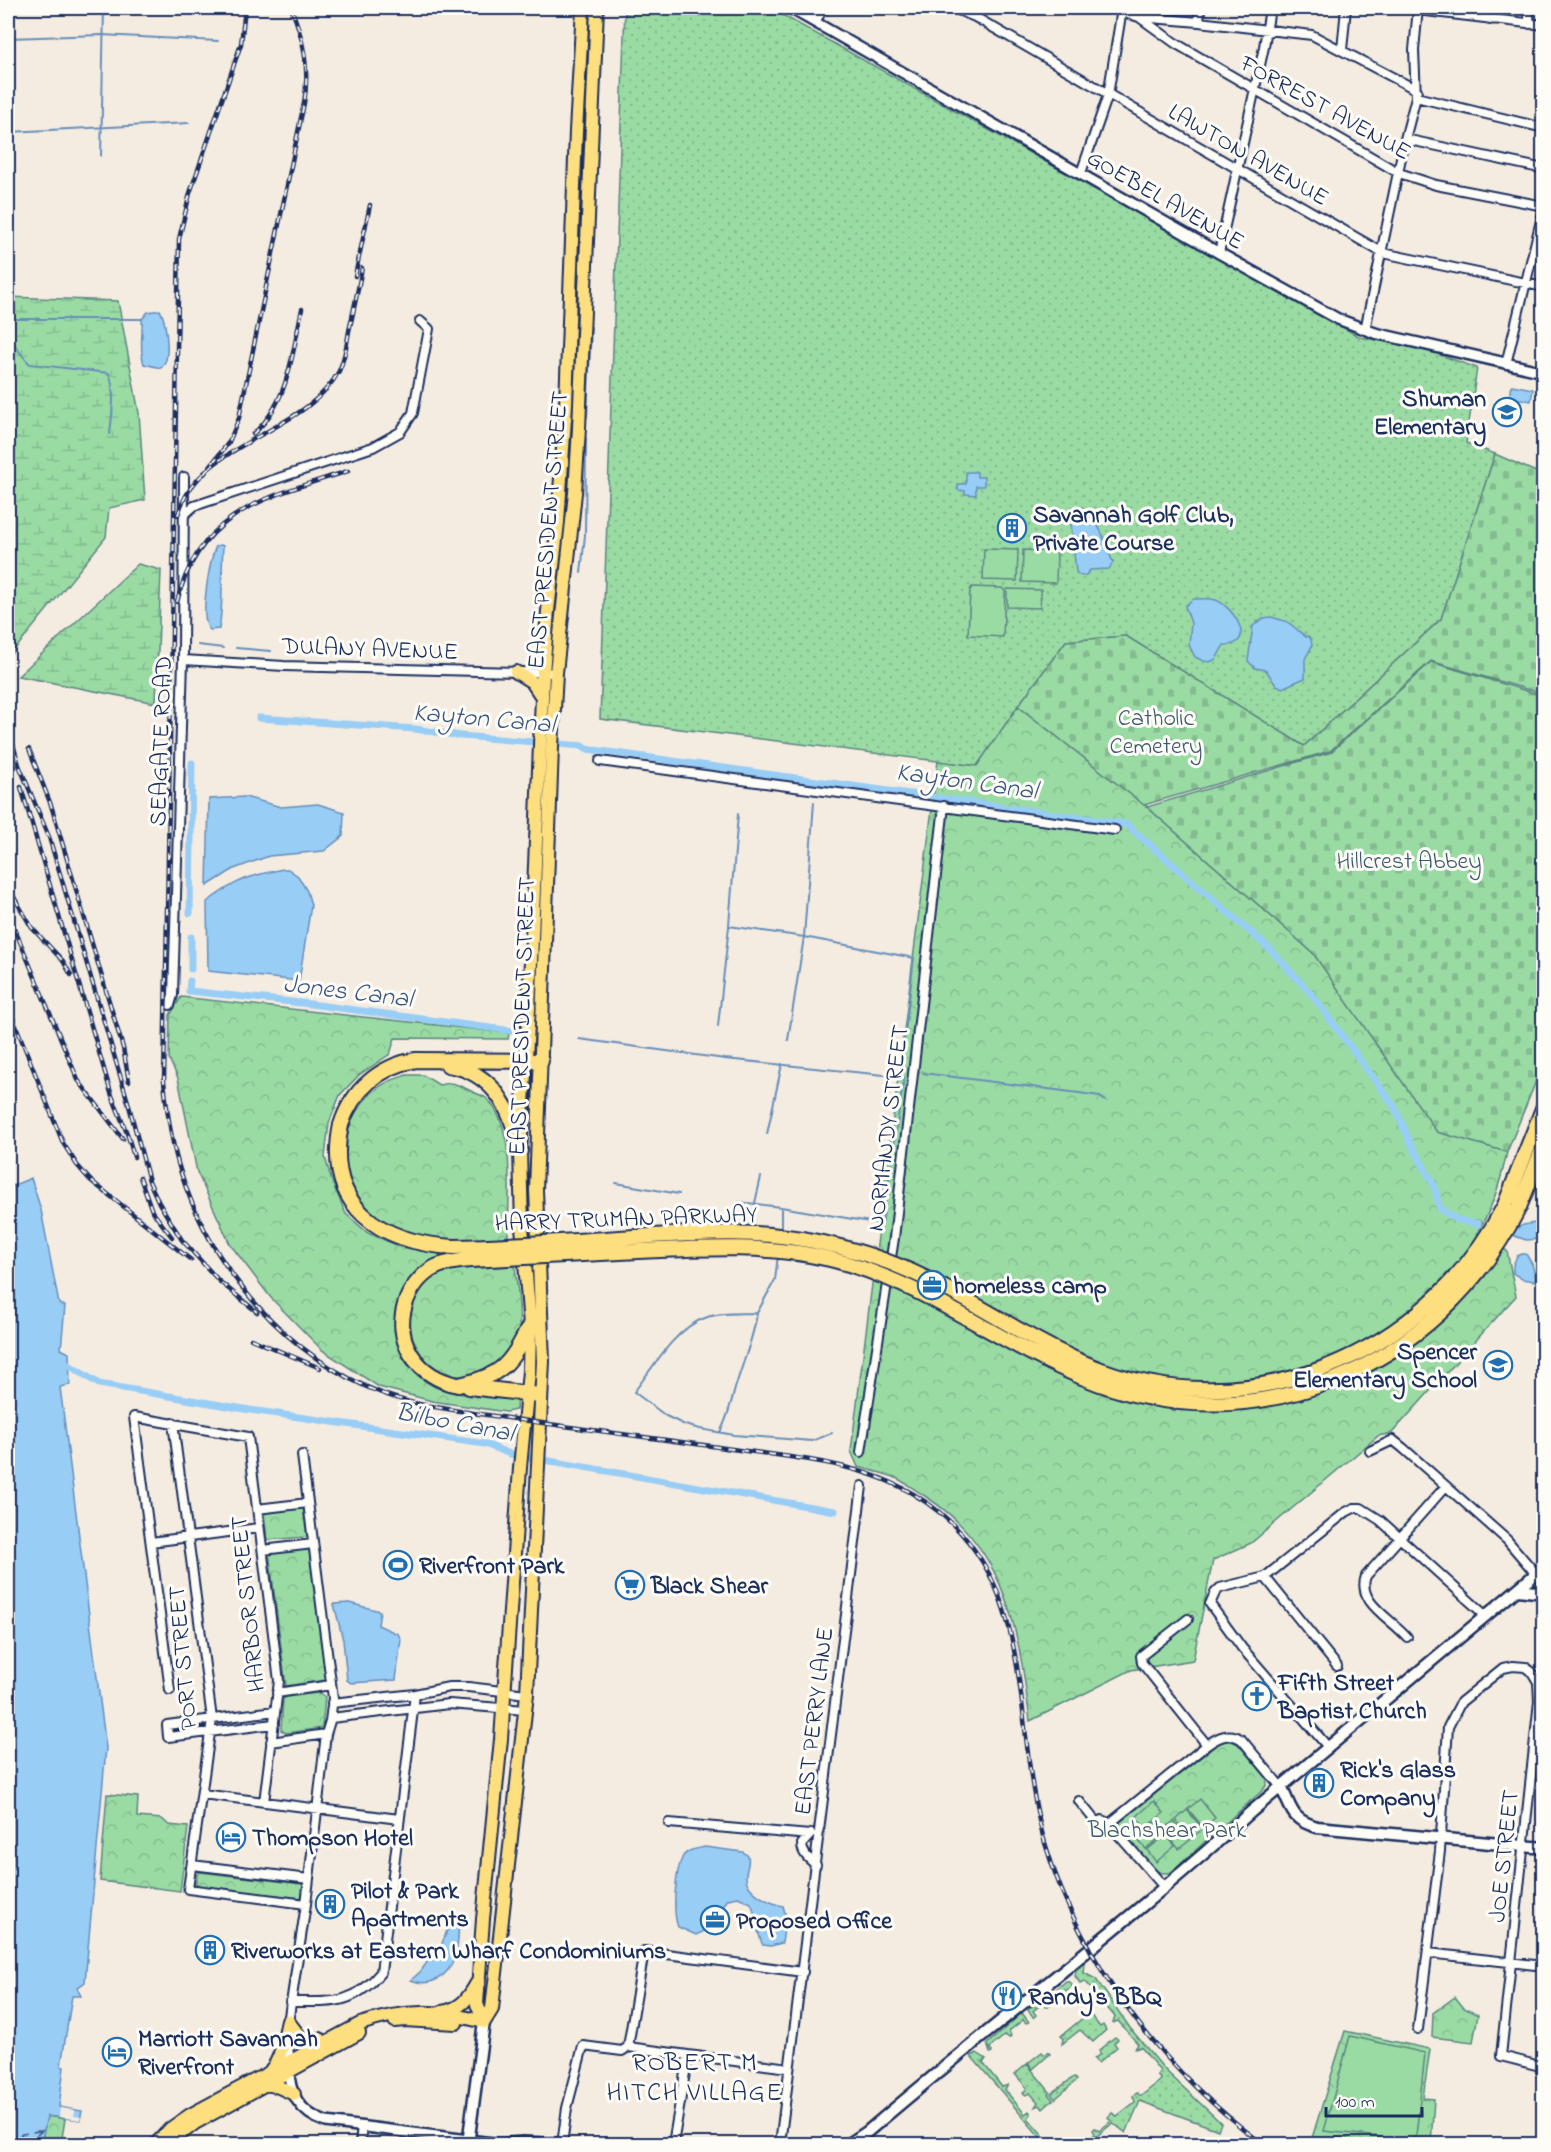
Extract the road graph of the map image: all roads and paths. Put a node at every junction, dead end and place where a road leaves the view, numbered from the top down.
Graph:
1 (583, 8) edge
2 (597, 8) edge
3 (790, 8) edge
4 (824, 8) edge
5 (953, 8) edge
6 (976, 8) edge
7 (1200, 8) edge
8 (1270, 8) edge
9 (1346, 8) edge
10 (1491, 8) edge
11 (1528, 8) edge
12 (1418, 9) edge
13 (1122, 10) edge
14 (975, 17) junction
15 (1139, 17) junction
16 (813, 20) junction
17 (1490, 20) junction
18 (1199, 22) junction
19 (1530, 24) junction
20 (1544, 25) edge
21 (1267, 29) junction
22 (1342, 50) junction
23 (1255, 90) junction
24 (1416, 94) junction
25 (1108, 95) junction
26 (1544, 128) edge
27 (1405, 139) junction
28 (1238, 169) junction
29 (1544, 169) edge
30 (1081, 173) junction
31 (1398, 173) junction
32 (1544, 207) edge
33 (1219, 253) junction
34 (1383, 254) junction
35 (1525, 283) junction
36 (1544, 287) edge
37 (420, 321) dead end
38 (1365, 330) junction
39 (1506, 364) junction
40 (1544, 372) edge
41 (184, 477) dead end
42 (185, 514) junction
43 (558, 522) junction
44 (567, 577) junction
45 (183, 660) junction
46 (516, 672) junction
47 (549, 673) junction
48 (542, 697) junction
49 (546, 743) junction
50 (600, 761) dead end
51 (944, 806) junction
52 (1115, 830) dead end
53 (170, 1005) dead end
54 (416, 1060) junction
55 (526, 1061) junction
56 (541, 1061) junction
57 (1544, 1106) edge
58 (1544, 1146) edge
59 (520, 1151) junction
60 (530, 1325) junction
61 (458, 1385) junction
62 (534, 1394) junction
63 (173, 1423) junction
64 (1370, 1451) dead end
65 (861, 1452) dead end
66 (302, 1455) dead end
67 (862, 1486) dead end
68 (1446, 1486) junction
69 (308, 1503) junction
70 (257, 1509) junction
71 (259, 1528) junction
72 (188, 1537) junction
73 (1400, 1538) junction
74 (151, 1542) junction
75 (313, 1544) junction
76 (263, 1550) junction
77 (1540, 1571) edge
78 (1265, 1576) junction
79 (1544, 1583) edge
80 (1518, 1590) junction
81 (1544, 1593) edge
82 (1486, 1616) junction
83 (1188, 1619) dead end
84 (1407, 1637) dead end
85 (1337, 1666) dead end
86 (331, 1685) junction
87 (170, 1690) dead end
88 (504, 1692) junction
89 (277, 1693) junction
90 (415, 1694) junction
91 (527, 1694) junction
92 (332, 1703) junction
93 (414, 1707) junction
94 (503, 1708) junction
95 (525, 1710) junction
96 (275, 1711) junction
97 (331, 1718) junction
98 (212, 1719) junction
99 (273, 1724) junction
100 (210, 1732) junction
101 (326, 1734) junction
102 (1540, 1734) edge
103 (271, 1742) junction
104 (1207, 1745) junction
105 (1328, 1748) junction
106 (1281, 1787) junction
107 (202, 1794) junction
108 (1079, 1801) dead end
109 (264, 1802) junction
110 (317, 1809) junction
111 (399, 1819) junction
112 (669, 1823) dead end
113 (1109, 1824) junction
114 (814, 1833) junction
115 (1440, 1837) junction
116 (1523, 1846) junction
117 (1544, 1848) edge
118 (192, 1865) junction
119 (816, 1865) junction
120 (309, 1879) junction
121 (1164, 1888) junction
122 (306, 1904) junction
123 (1428, 1953) junction
124 (1511, 1962) junction
125 (1544, 1965) edge
126 (803, 1972) junction
127 (479, 1981) junction
128 (290, 2001) junction
129 (441, 2013) junction
130 (288, 2020) junction
131 (484, 2022) junction
132 (360, 2024) junction
133 (1418, 2029) dead end
134 (628, 2047) junction
135 (688, 2055) junction
136 (289, 2066) junction
137 (1544, 2067) edge
138 (789, 2068) junction
139 (270, 2071) junction
140 (265, 2084) junction
141 (294, 2094) junction
142 (362, 2126) junction
143 (867, 2132) junction
144 (172, 2140) edge
145 (468, 2142) edge
146 (499, 2144) edge
147 (563, 2144) edge
148 (156, 2145) edge
149 (360, 2145) edge
150 (673, 2145) edge
151 (780, 2145) edge
152 (849, 2145) edge
153 (856, 2145) edge

1 - 43 main road, EAST PRESIDENT STREET
2 - 44 main road, EAST PRESIDENT STREET
3 - 16 street, GOEBEL AVENUE
4 - 16 street
5 - 14 street, LAWTON AVENUE
6 - 14 street
7 - 18 street
8 - 21 street
9 - 22 street
10 - 17 street
11 - 19 street
12 - 17 street
12 - 24 street
13 - 15 street
13 - 25 street
14 - 25 street, LAWTON AVENUE
15 - 18 street
15 - 23 street, FORREST AVENUE
16 - 30 street, GOEBEL AVENUE
17 - 19 street
18 - 21 street
19 - 20 street
21 - 22 street
21 - 23 street
22 - 24 street
23 - 28 street
23 - 31 street, FORREST AVENUE
24 - 26 street
24 - 27 street
25 - 28 street, LAWTON AVENUE
25 - 30 street
27 - 29 street
27 - 31 street
28 - 33 street
28 - 34 street, LAWTON AVENUE
30 - 33 street, GOEBEL AVENUE
31 - 32 street, FORREST AVENUE
31 - 34 street
32 - 35 street
33 - 38 street, GOEBEL AVENUE
34 - 35 street, LAWTON AVENUE
34 - 38 street
35 - 36 street, LAWTON AVENUE
35 - 39 street
37 - 42 street
38 - 39 street, GOEBEL AVENUE
39 - 40 street, GOEBEL AVENUE
41 - 42 street, SEAGATE ROAD
42 - 45 street, SEAGATE ROAD
43 - 44 main road
43 - 47 main road, EAST PRESIDENT STREET
44 - 47 main road, EAST PRESIDENT STREET
45 - 46 street, DULANY AVENUE
45 - 53 street, SEAGATE ROAD
46 - 47 street, DULANY AVENUE
46 - 48 main road
47 - 48 main road, EAST PRESIDENT STREET
47 - 49 main road, EAST PRESIDENT STREET
48 - 49 main road, EAST PRESIDENT STREET
49 - 55 main road, EAST PRESIDENT STREET
49 - 56 main road, EAST PRESIDENT STREET
50 - 51 street
51 - 52 street
51 - 65 street, NORMANDY STREET
54 - 55 highway
54 - 57 highway, HARRY TRUMAN PARKWAY, bridge
54 - 59 highway
55 - 56 highway
55 - 59 main road, EAST PRESIDENT STREET
56 - 62 main road, EAST PRESIDENT STREET
58 - 61 highway, HARRY TRUMAN PARKWAY, bridge
59 - 60 main road, EAST PRESIDENT STREET
60 - 61 highway
60 - 62 main road, EAST PRESIDENT STREET
61 - 62 highway, HARRY TRUMAN PARKWAY
62 - 88 main road, EAST PRESIDENT STREET
62 - 91 main road, EAST PRESIDENT STREET
63 - 70 street, HARBOR STREET
63 - 72 street, PORT STREET
63 - 74 street
64 - 68 street
66 - 69 street
67 - 114 street, EAST PERRY LANE
68 - 73 street
68 - 77 street
69 - 70 street
69 - 75 street
70 - 71 street, HARBOR STREET
71 - 72 street
71 - 76 street, HARBOR STREET
72 - 74 street
72 - 98 street, PORT STREET
73 - 78 street
73 - 82 street
73 - 84 street
74 - 87 street
75 - 76 street
75 - 86 street
76 - 89 street, HARBOR STREET
77 - 79 main road
77 - 80 main road
78 - 85 street
78 - 105 street
80 - 81 main road
80 - 82 main road
82 - 105 main road
83 - 104 street
86 - 89 street
86 - 92 street
88 - 90 street
88 - 91 street
88 - 94 main road, EAST PRESIDENT STREET
89 - 96 street, HARBOR STREET
90 - 92 street
90 - 93 street
91 - 95 main road, EAST PRESIDENT STREET
92 - 97 street
93 - 94 street
93 - 97 street
93 - 111 street
94 - 95 street
94 - 127 main road, EAST PRESIDENT STREET
95 - 131 main road, EAST PRESIDENT STREET
96 - 98 street
96 - 99 street, HARBOR STREET
97 - 101 street
98 - 100 street, PORT STREET
98 - 100 street
99 - 100 street
99 - 103 street, HARBOR STREET
100 - 107 street, PORT STREET
101 - 103 street
101 - 110 street
102 - 115 street, JOE STREET
102 - 116 street, JOE STREET
103 - 109 street, HARBOR STREET
104 - 106 street
104 - 113 street
105 - 106 main road
106 - 115 main road
106 - 121 main road
107 - 109 street
107 - 118 street, PORT STREET
108 - 113 street
109 - 110 street
110 - 111 street
110 - 120 street
111 - 128 street
112 - 114 street
113 - 121 street
114 - 119 street, EAST PERRY LANE
114 - 119 street
115 - 116 main road
115 - 123 street
116 - 117 main road
116 - 124 street, JOE STREET
118 - 120 street
118 - 122 street, PORT STREET
119 - 126 street, EAST PERRY LANE
120 - 122 street
121 - 143 main road
122 - 128 street
123 - 124 street
123 - 133 street
124 - 125 street
124 - 137 street, JOE STREET
126 - 134 street
126 - 138 street
127 - 129 main road
127 - 131 main road, EAST PRESIDENT STREET
128 - 130 street
129 - 131 main road
129 - 132 main road
130 - 132 main road
130 - 136 street
130 - 139 main road
131 - 136 main road
131 - 145 main road, EAST PRESIDENT STREET
132 - 136 main road
134 - 135 street
134 - 147 street
135 - 138 street
135 - 150 street
136 - 139 main road
136 - 140 main road
136 - 141 street
138 - 151 street
139 - 148 main road
140 - 141 main road
140 - 144 main road
141 - 142 street
142 - 145 street
142 - 149 street
143 - 152 main road
143 - 153 main road
145 - 146 street
146 - 147 street

